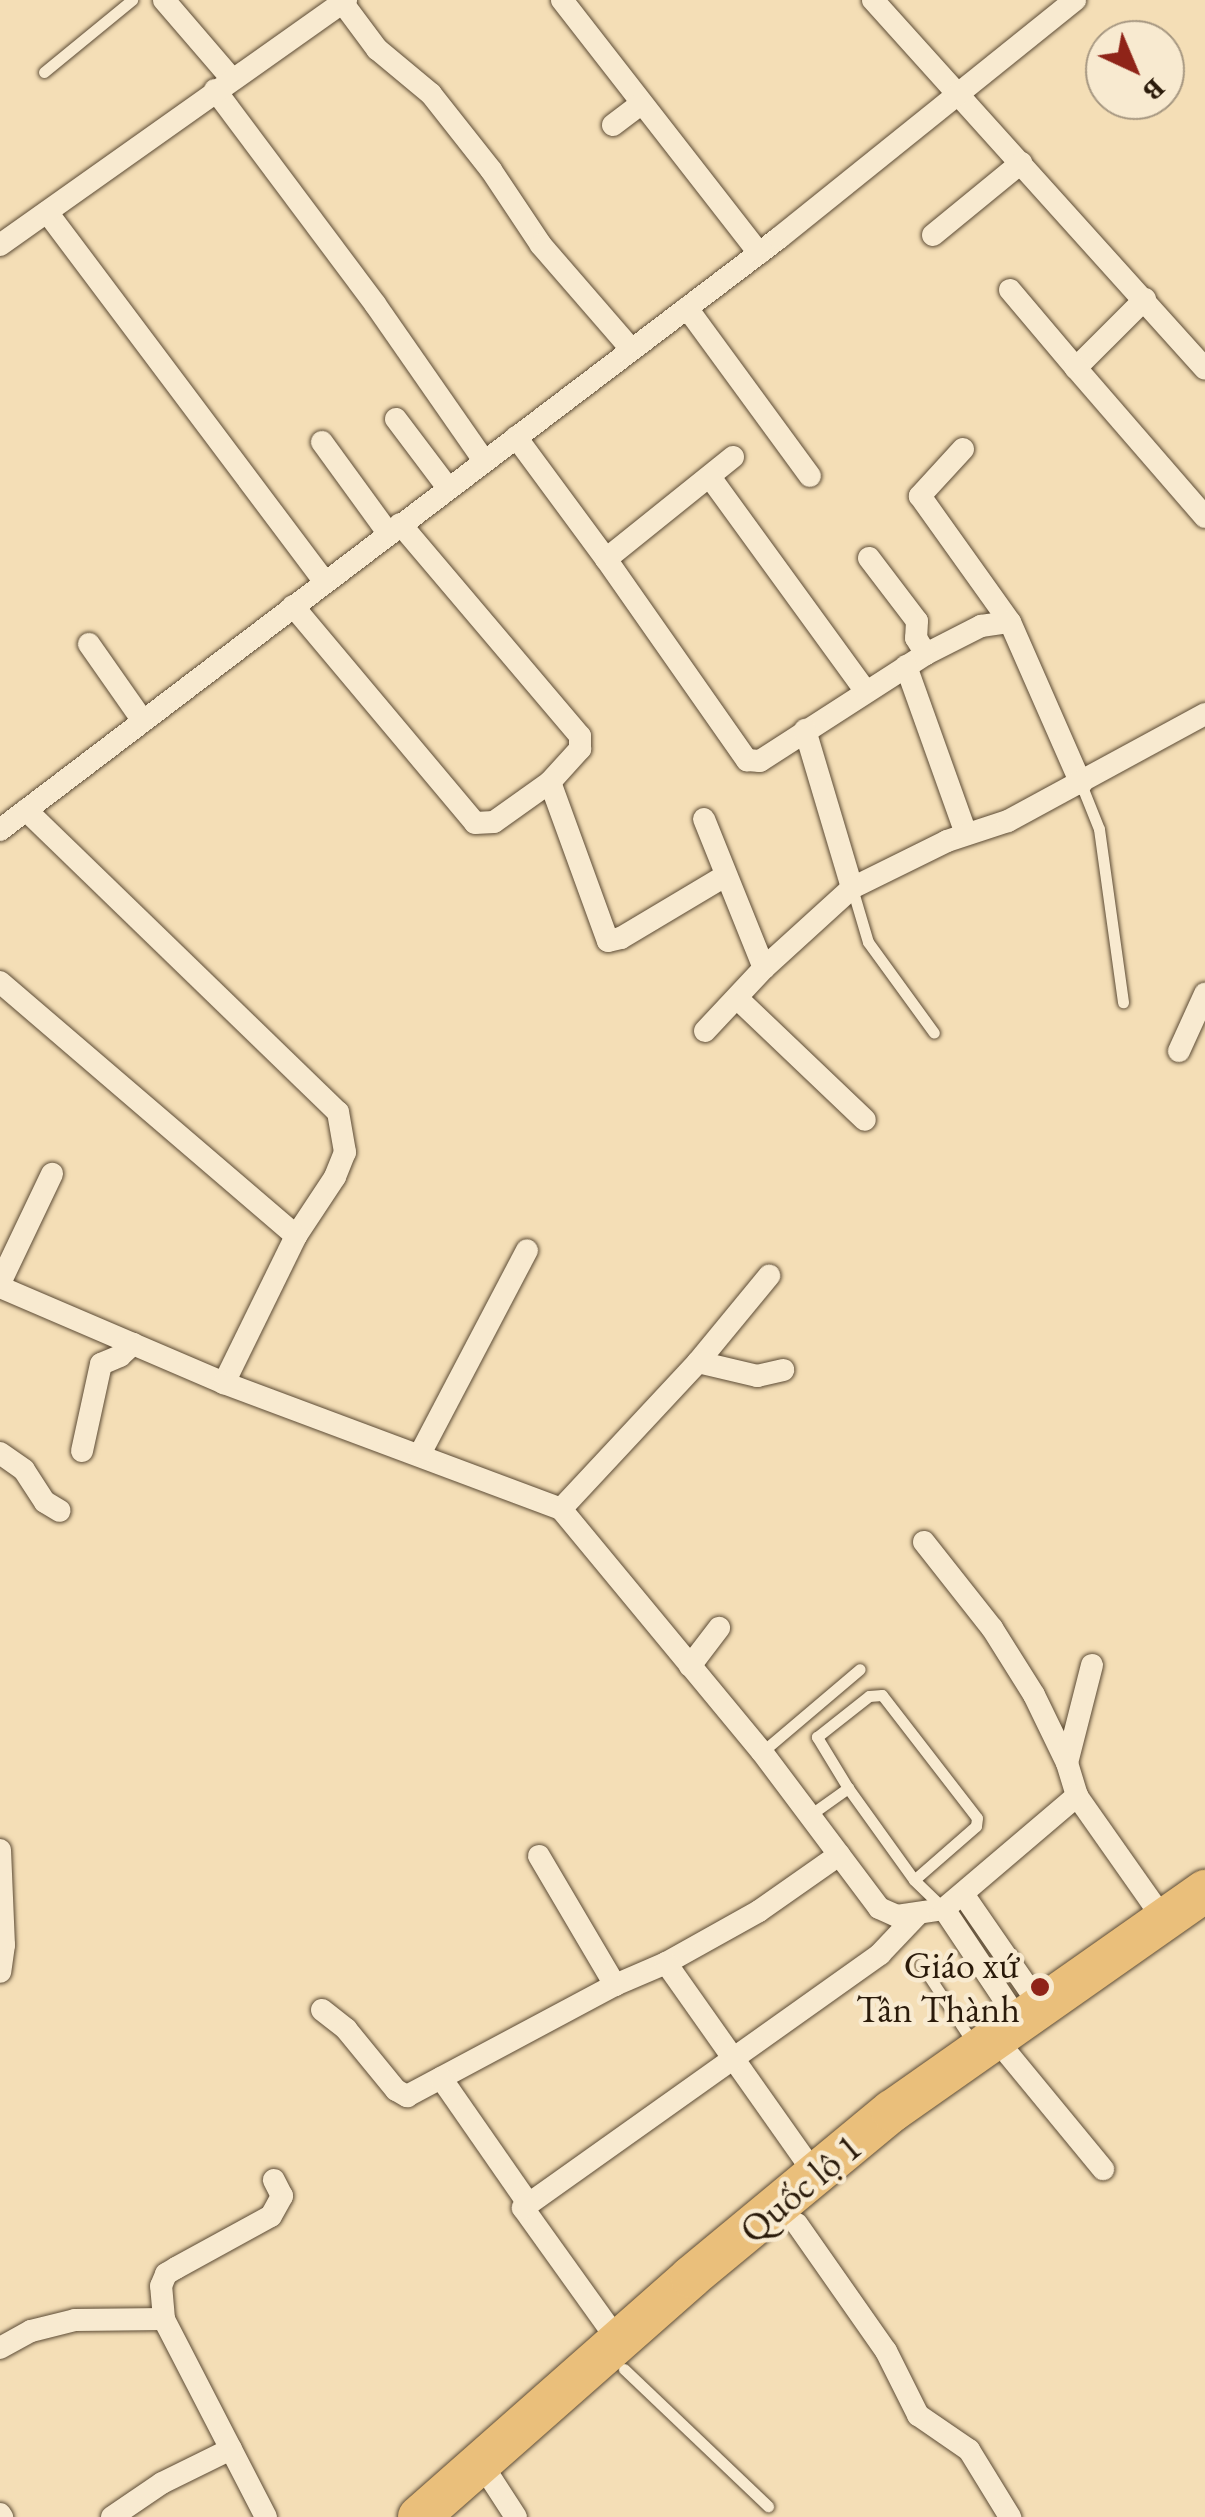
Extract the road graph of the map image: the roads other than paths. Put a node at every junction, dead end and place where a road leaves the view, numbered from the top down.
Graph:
1 (132, 0) edge
2 (164, 0) edge
3 (562, 0) edge
4 (873, 0) edge
5 (1076, 0) edge
6 (344, 1) edge
7 (44, 72) dead end
8 (223, 85) junction
9 (956, 92) junction
10 (642, 102) junction
11 (613, 125) dead end
12 (1021, 163) junction
13 (47, 212) junction
14 (933, 235) dead end
15 (0, 245) edge
16 (759, 254) junction
17 (1010, 290) dead end
18 (1144, 300) junction
19 (686, 308) junction
20 (631, 349) junction
21 (1076, 368) junction
22 (1205, 369) edge
23 (396, 419) dead end
24 (516, 437) junction
25 (322, 442) dead end
26 (963, 449) dead end
27 (733, 457) dead end
28 (484, 461) junction
29 (710, 476) junction
30 (810, 476) dead end
31 (448, 488) junction
32 (1205, 517) edge
33 (394, 529) junction
34 (869, 558) dead end
35 (606, 559) junction
36 (324, 582) junction
37 (293, 606) junction
38 (1010, 622) junction
39 (89, 644) dead end
40 (916, 660) junction
41 (865, 690) junction
42 (1205, 714) edge
43 (143, 721) junction
44 (805, 730) junction
45 (550, 782) junction
46 (1081, 784) junction
47 (0, 800) edge
48 (704, 819) dead end
49 (14, 820) edge
50 (966, 834) junction
51 (725, 876) junction
52 (852, 888) junction
53 (764, 968) junction
54 (0, 982) edge
55 (1205, 994) edge
56 (738, 999) junction
57 (1123, 1002) dead end
58 (705, 1030) dead end
59 (934, 1033) dead end
60 (1180, 1052) dead end
61 (865, 1120) dead end
62 (52, 1174) dead end
63 (296, 1236) junction
64 (528, 1250) dead end
65 (769, 1276) dead end
66 (0, 1285) edge
67 (133, 1344) junction
68 (698, 1362) junction
69 (783, 1370) dead end
70 (224, 1382) junction
71 (82, 1451) dead end
72 (0, 1453) edge
73 (420, 1454) junction
74 (560, 1509) junction
75 (60, 1511) dead end
76 (924, 1542) dead end
77 (719, 1628) dead end
78 (1092, 1665) dead end
79 (690, 1666) junction
80 (860, 1669) dead end
81 (762, 1752) junction
82 (1067, 1762) junction
83 (848, 1788) junction
84 (1077, 1796) junction
85 (810, 1815) junction
86 (0, 1850) edge
87 (840, 1854) junction
88 (539, 1856) dead end
89 (914, 1880) junction
90 (1205, 1891) edge
91 (963, 1894) junction
92 (944, 1909) junction
93 (918, 1914) junction
94 (1185, 1919) edge
95 (666, 1963) junction
96 (920, 1964) dead end
97 (0, 1972) edge
98 (615, 1985) junction
99 (322, 2010) dead end
100 (1011, 2032) junction
101 (730, 2060) junction
102 (441, 2078) junction
103 (1103, 2169) dead end
104 (816, 2176) junction
105 (274, 2180) dead end
106 (528, 2204) junction
107 (797, 2224) junction
108 (164, 2319) junction
109 (5, 2338) edge
110 (621, 2356) junction
111 (231, 2449) junction
112 (492, 2480) junction
113 (768, 2506) dead end
114 (126, 2513) edge
115 (266, 2517) edge
116 (419, 2517) edge
117 (448, 2517) edge
118 (516, 2517) edge
119 (1010, 2517) edge

1 - 7 lane
2 - 8 street
3 - 10 street
4 - 9 street
5 - 9 street
6 - 8 street
6 - 20 street
8 - 13 street
8 - 28 street
9 - 12 street
9 - 16 street
10 - 11 street
10 - 16 street
12 - 14 street
12 - 18 street
13 - 15 street
13 - 36 street
16 - 19 street
17 - 21 street
18 - 21 street
18 - 22 street
19 - 20 street
19 - 30 street
20 - 24 street
21 - 32 street
23 - 31 street
24 - 28 street
24 - 35 street
25 - 33 street
26 - 38 street
27 - 29 street
28 - 31 street
29 - 35 street
29 - 41 street
31 - 33 street
33 - 36 street
33 - 45 street
34 - 40 street
35 - 44 street
36 - 37 street
37 - 43 street
37 - 45 street
38 - 40 street
38 - 46 street
39 - 43 street
40 - 41 street
40 - 50 street
41 - 44 street
42 - 46 street
43 - 49 street
44 - 52 street
45 - 51 street
46 - 50 street
46 - 57 lane
47 - 49 street
48 - 51 street
49 - 63 street
50 - 52 street
51 - 53 street
52 - 53 street
52 - 59 lane
53 - 56 street
54 - 63 street
55 - 60 street
56 - 58 street
56 - 61 street
62 - 66 street
63 - 70 street
64 - 73 street
65 - 68 street
66 - 67 street
67 - 70 street
67 - 71 street
68 - 69 street
68 - 74 street
70 - 73 street
72 - 75 street
73 - 74 street
74 - 79 street
76 - 82 street
77 - 79 street
78 - 82 street
79 - 81 street
80 - 81 lane
81 - 85 street
82 - 84 street
83 - 85 lane
83 - 89 lane
83 - 89 lane
84 - 91 street
84 - 94 street
85 - 87 street
86 - 97 street
87 - 93 street
87 - 95 street
88 - 98 street
89 - 92 lane
90 - 94 highway, Quốc lộ 1
91 - 92 street
91 - 100 street
92 - 93 street
92 - 100 street
93 - 101 street
94 - 100 highway, Quốc lộ 1
94 - 100 highway, Quốc lộ 1
95 - 98 street
95 - 101 street
96 - 100 lane
98 - 102 street
99 - 102 street
100 - 103 street
100 - 104 highway, Quốc lộ 1
100 - 107 highway, Quốc lộ 1
101 - 104 street
101 - 106 street
102 - 106 street
104 - 110 highway, Quốc lộ 1
105 - 108 street
106 - 110 street
107 - 110 highway, Quốc lộ 1
107 - 119 street
108 - 109 street
108 - 111 street
110 - 112 highway, Quốc lộ 1
110 - 113 lane
110 - 116 highway, Quốc lộ 1
111 - 114 street
111 - 115 street
112 - 117 highway, Quốc lộ 1
112 - 118 street

